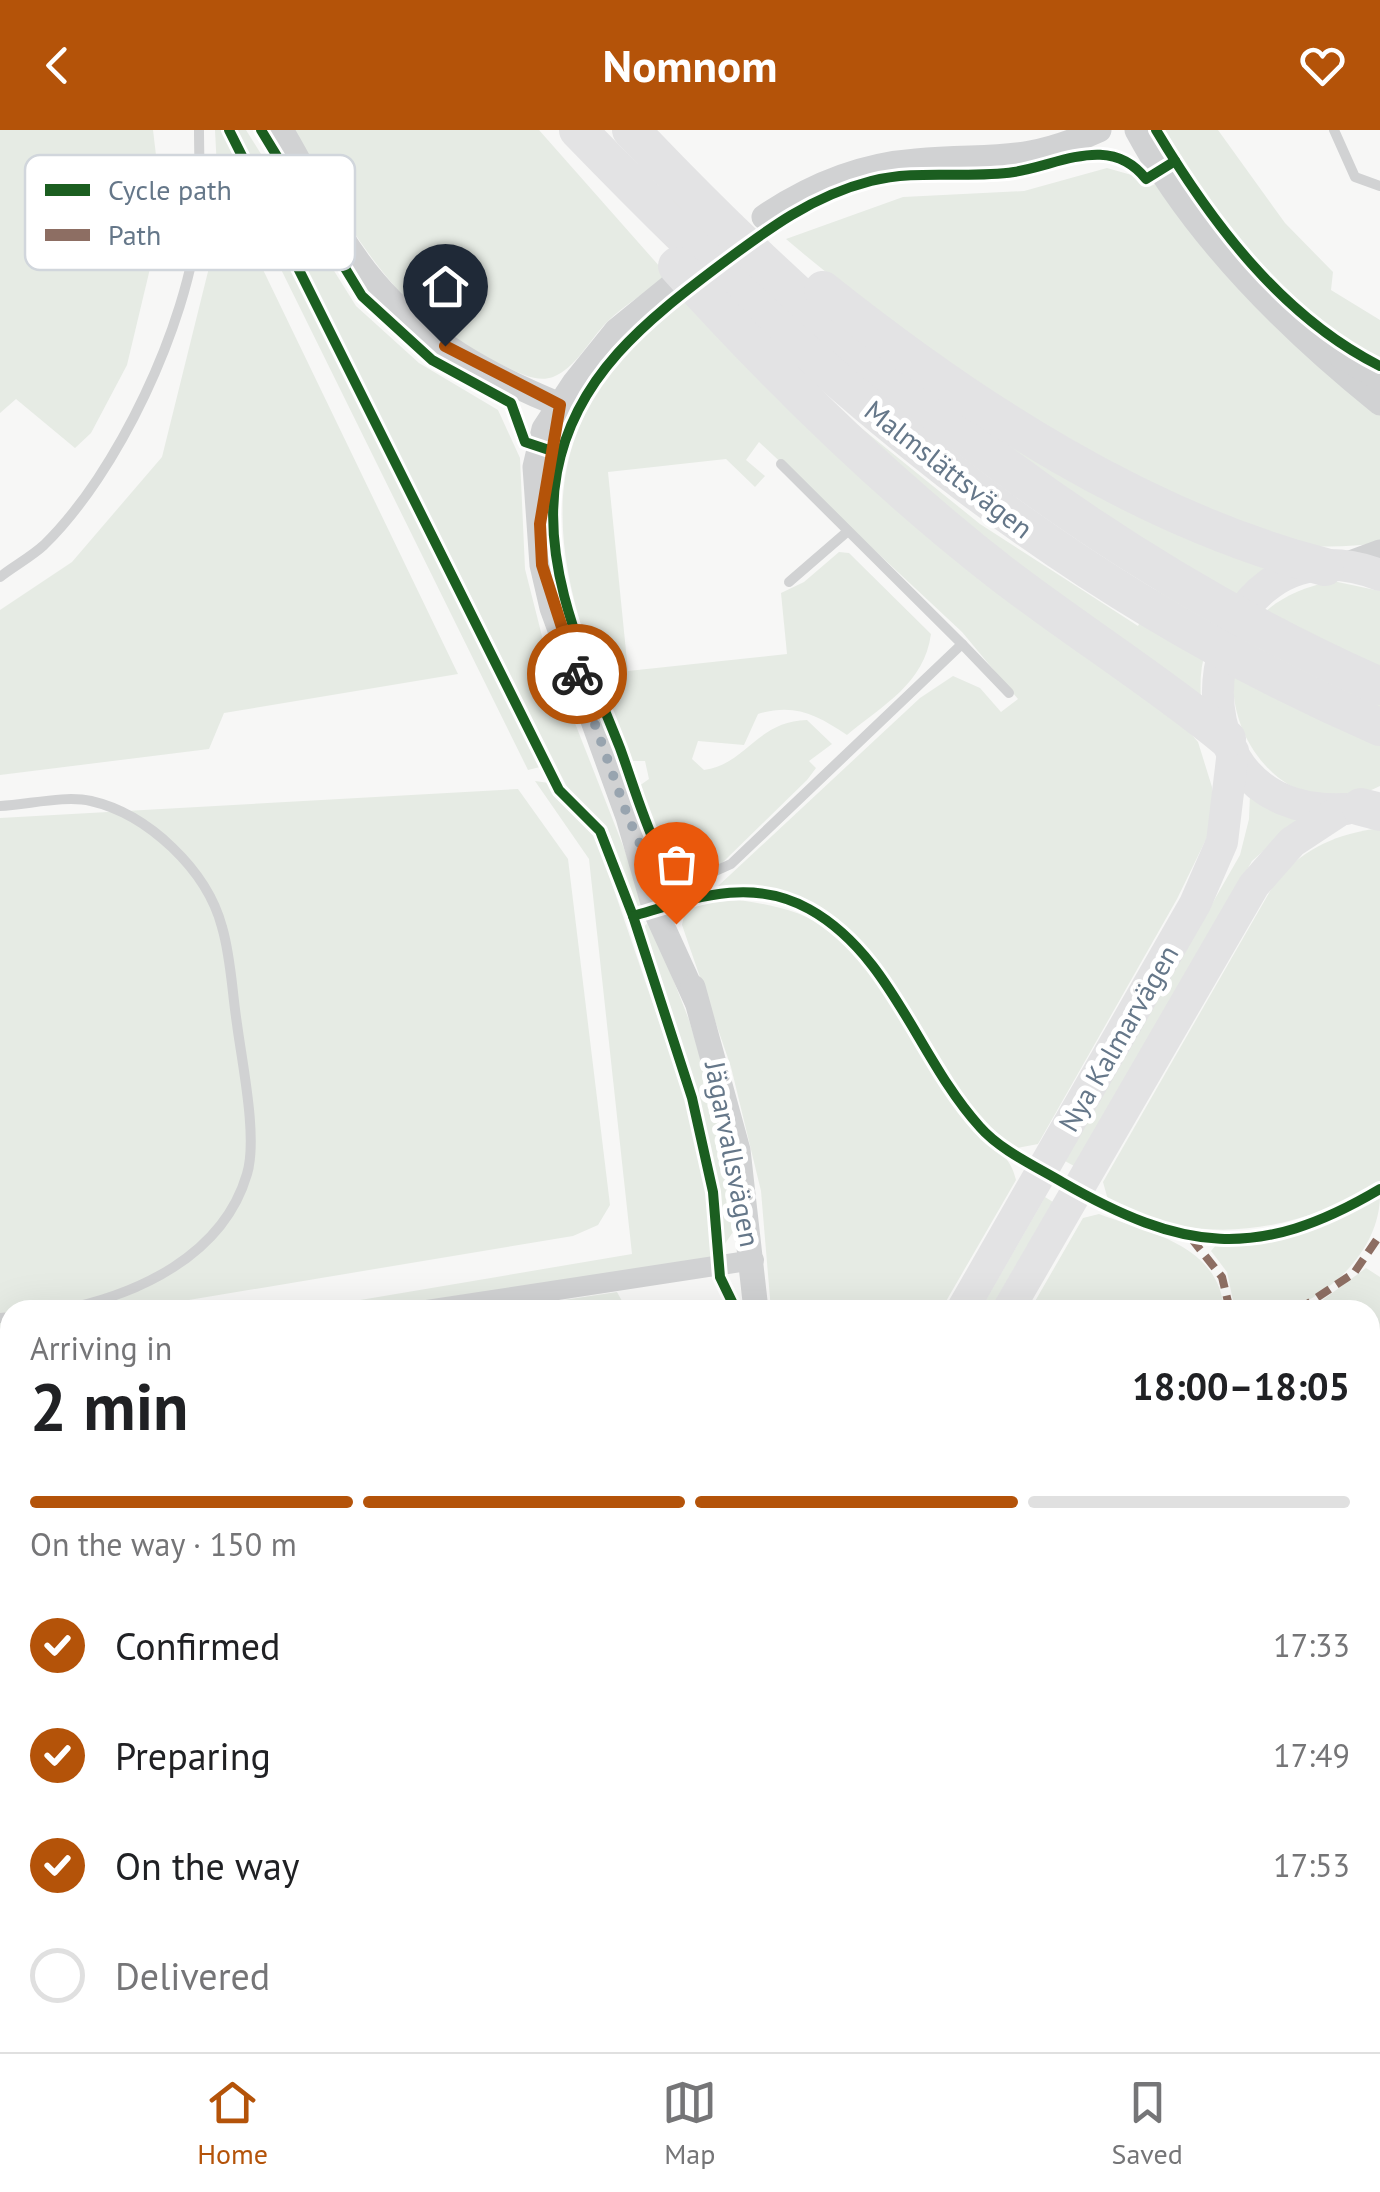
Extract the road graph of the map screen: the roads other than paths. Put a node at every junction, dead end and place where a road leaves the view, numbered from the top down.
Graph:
1 (282, 130) edge
2 (575, 130) edge
3 (631, 130) edge
4 (640, 130) edge
5 (1099, 130) edge
6 (1138, 130) edge
7 (1334, 130) edge
8 (297, 155) edge
9 (1380, 186) edge
10 (764, 218) dead end
11 (355, 253) edge
12 (187, 270) edge
13 (675, 283) dead end
14 (1288, 320) junction
15 (1380, 378) edge
16 (1380, 403) edge
17 (560, 405) junction
18 (781, 464) dead end
19 (848, 531) junction
20 (1380, 552) edge
21 (1334, 566) junction
22 (1380, 575) edge
23 (0, 577) edge
24 (789, 582) dead end
25 (962, 644) junction
26 (1380, 686) edge
27 (1009, 693) dead end
28 (1380, 726) edge
29 (1230, 745) junction
30 (0, 806) edge
31 (1366, 807) edge
32 (653, 882) junction
33 (754, 1260) junction
34 (108, 1300) edge
35 (492, 1300) edge
36 (756, 1300) edge
37 (968, 1300) edge
38 (1014, 1300) edge

1 - 8 street
2 - 28 highway, Malmslättsvägen
2 - 29 highway
3 - 26 highway, Malmslättsvägen
4 - 21 highway
5 - 10 street
6 - 14 street
7 - 9 lane
11 - 17 street
12 - 23 lane
13 - 17 street, Jägarvallsvägen
14 - 15 street
14 - 16 street
17 - 32 street, Jägarvallsvägen
18 - 19 lane
19 - 24 lane
19 - 25 lane
20 - 21 street
21 - 22 main road
21 - 29 main road, Nya Kalmarvägen
25 - 27 lane
25 - 32 lane
29 - 31 main road, Nya Kalmarvägen
29 - 37 main road, Nya Kalmarvägen
30 - 34 lane
31 - 38 main road, Nya Kalmarvägen
32 - 33 street, Jägarvallsvägen
33 - 35 street
33 - 36 street, Jägarvallsvägen

